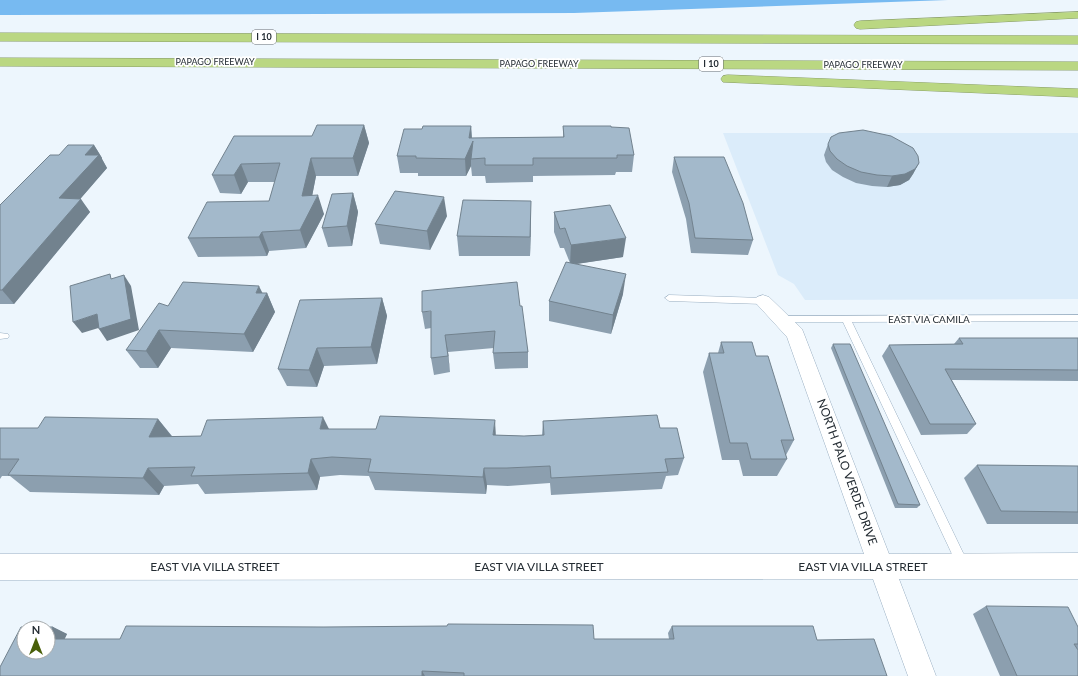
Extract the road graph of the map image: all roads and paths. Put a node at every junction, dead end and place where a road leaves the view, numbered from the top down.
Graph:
1 (1078, 15) edge
2 (847, 25) dead end
3 (785, 27) dead end
4 (0, 37) edge
5 (529, 38) junction
6 (1078, 40) edge
7 (0, 54) edge
8 (1078, 57) edge
9 (0, 62) edge
10 (344, 63) junction
11 (1078, 66) edge
12 (700, 78) dead end
13 (716, 78) dead end
14 (1078, 93) edge
15 (669, 298) dead end
16 (763, 301) joint
17 (1078, 318) edge
18 (780, 319) junction
19 (846, 319) junction
20 (964, 566) junction
21 (1078, 566) edge
22 (0, 567) edge
23 (882, 567) junction
24 (922, 676) edge

1 - 2 highway
3 - 5 highway
4 - 5 highway, I 10
5 - 6 highway, I 10
7 - 8 highway
9 - 10 highway, PAPAGO FREEWAY / I 10
10 - 11 highway, PAPAGO FREEWAY / I 10
10 - 12 highway
13 - 14 highway
15 - 16 lane
16 - 18 street, NORTH PALO VERDE DRIVE
17 - 19 lane, EAST VIA CAMILA
18 - 19 lane, EAST VIA CAMILA
18 - 23 street, NORTH PALO VERDE DRIVE
19 - 20 lane
20 - 21 street, EAST VIA VILLA STREET
20 - 23 street, EAST VIA VILLA STREET
22 - 23 street, EAST VIA VILLA STREET
23 - 24 street, NORTH PALO VERDE DRIVE

